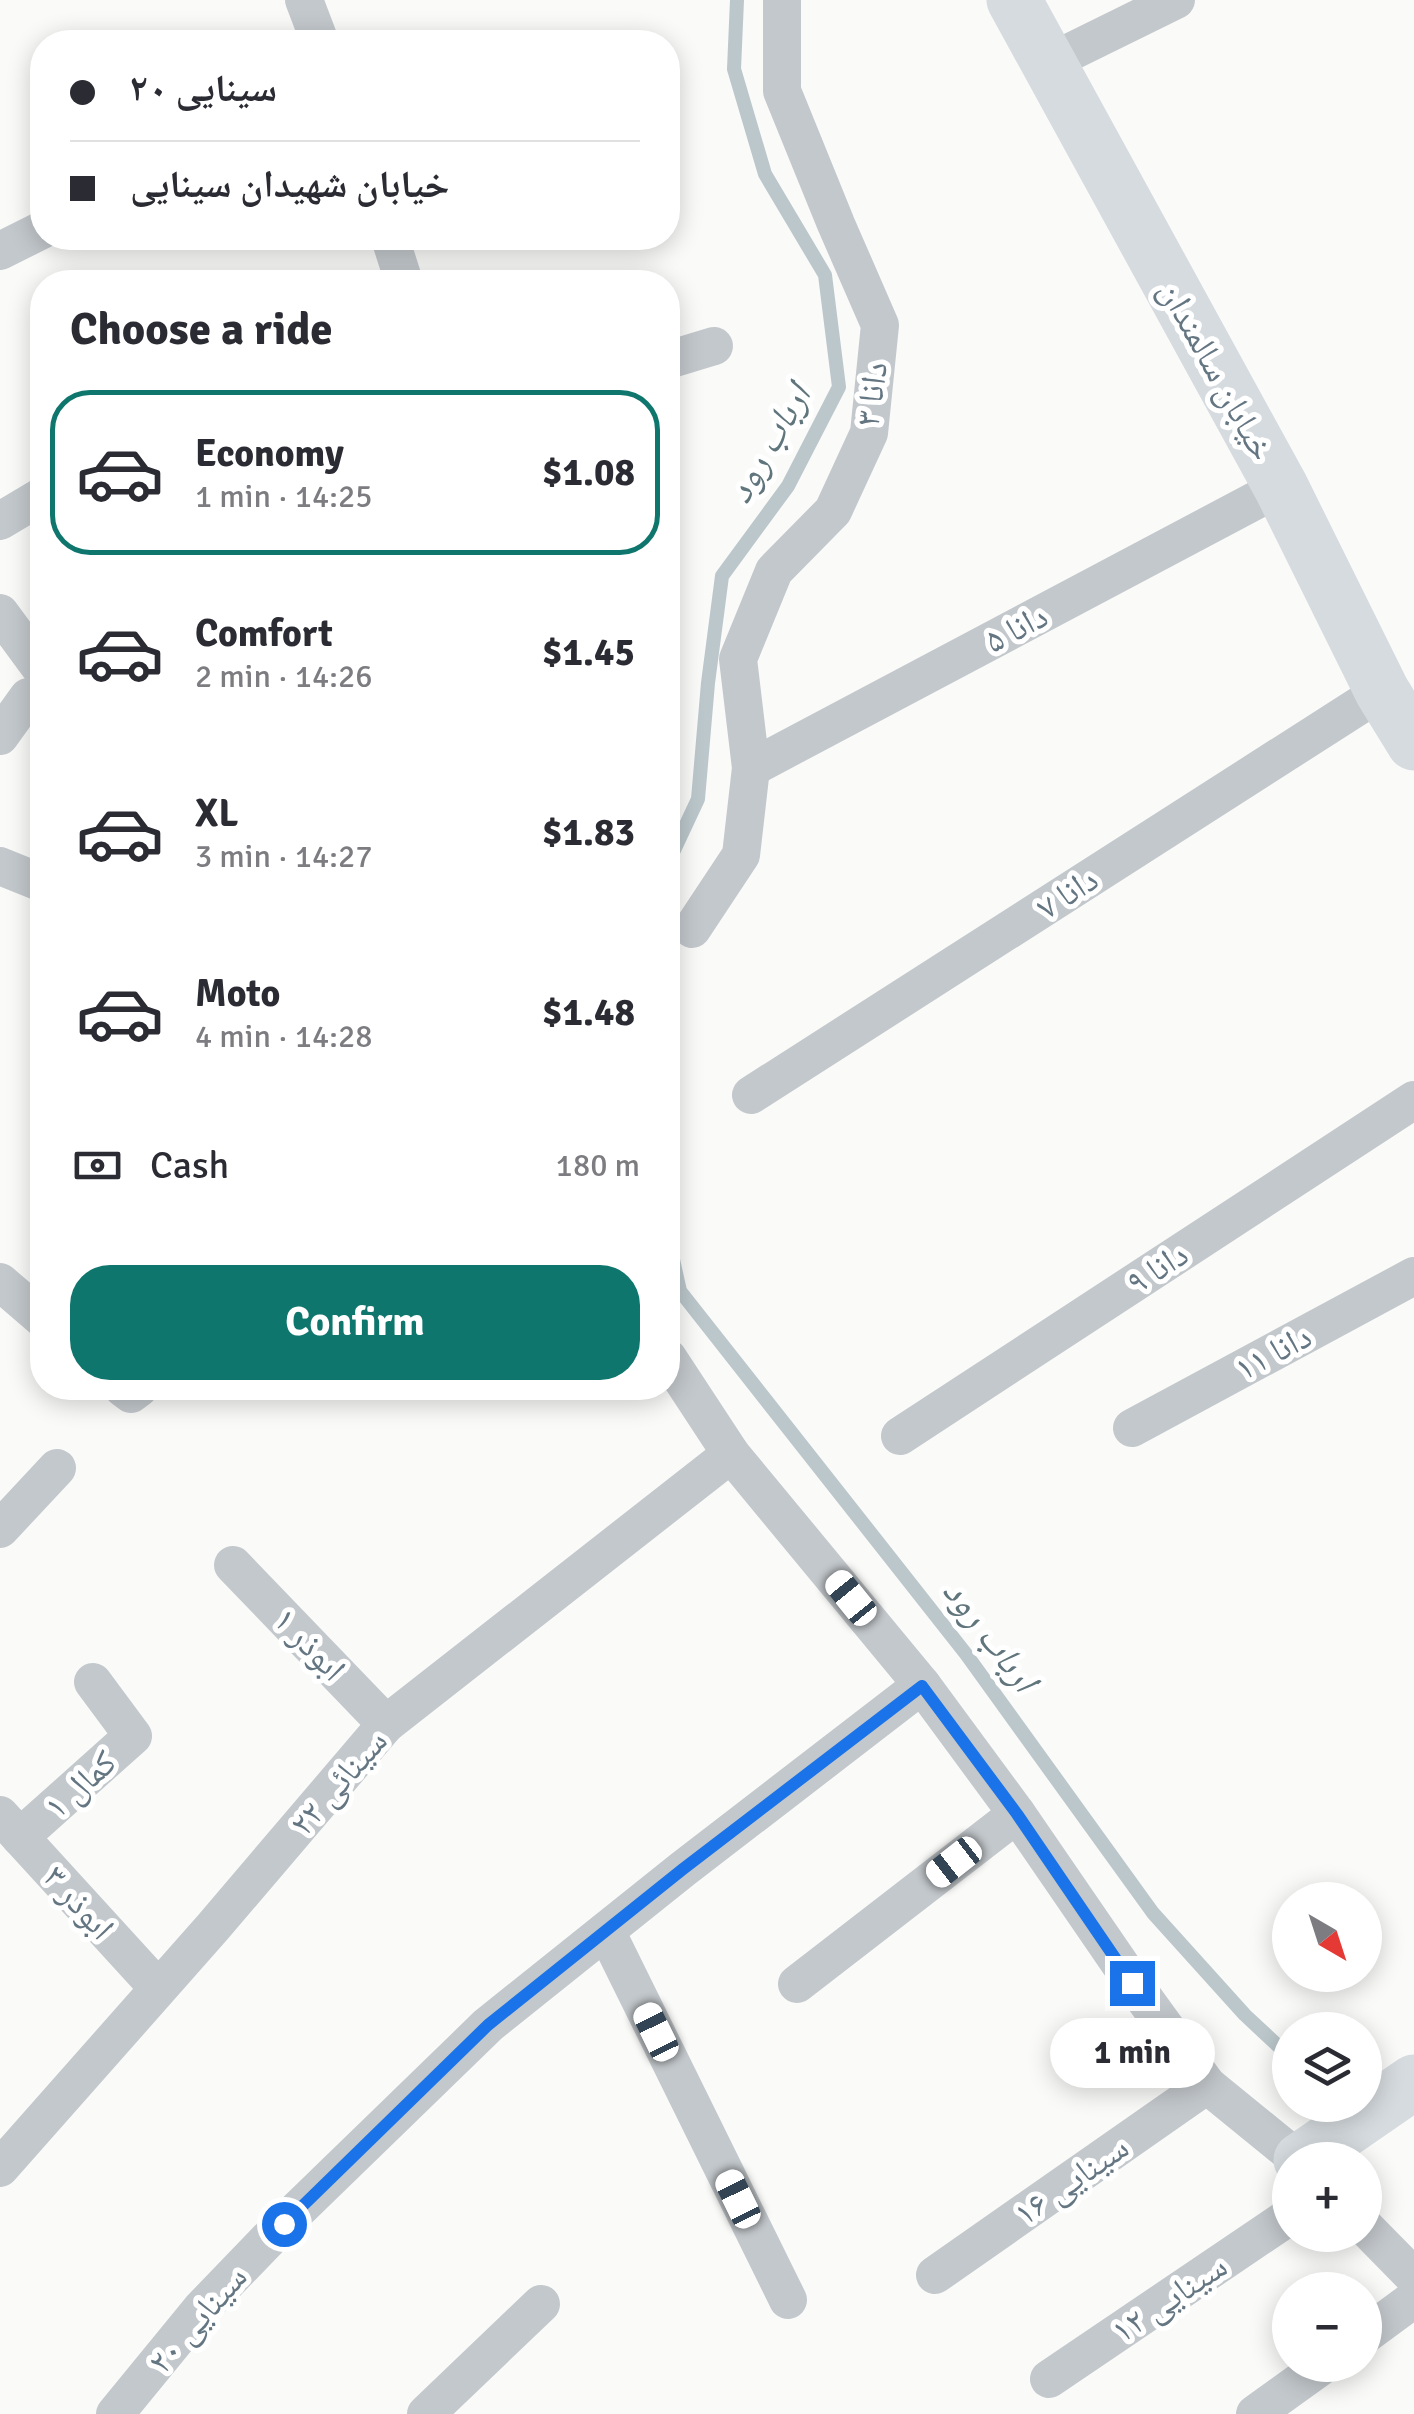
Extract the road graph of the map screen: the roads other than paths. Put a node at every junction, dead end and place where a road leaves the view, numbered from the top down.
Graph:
1 (304, 0) edge
2 (782, 0) edge
3 (1014, 0) edge
4 (1176, 0) edge
5 (315, 30) edge
6 (1048, 62) junction
7 (30, 236) edge
8 (0, 252) edge
9 (714, 346) dead end
10 (680, 356) edge
11 (1281, 488) junction
12 (30, 503) edge
13 (0, 521) edge
14 (0, 613) edge
15 (30, 654) edge
16 (1382, 691) junction
17 (30, 697) edge
18 (0, 736) edge
19 (1414, 743) edge
20 (751, 768) junction
21 (0, 866) edge
22 (30, 877) edge
23 (692, 930) dead end
24 (751, 1094) dead end
25 (1414, 1100) edge
26 (1414, 1276) edge
27 (0, 1282) edge
28 (30, 1308) edge
29 (680, 1376) edge
30 (1132, 1428) dead end
31 (900, 1436) dead end
32 (731, 1454) junction
33 (57, 1468) dead end
34 (2, 1522) edge
35 (234, 1564) dead end
36 (94, 1682) dead end
37 (922, 1686) junction
38 (386, 1724) junction
39 (1017, 1814) junction
40 (10, 1826) edge
41 (606, 1931) junction
42 (797, 1984) dead end
43 (158, 1988) junction
44 (1414, 2082) edge
45 (1207, 2085) junction
46 (12, 2128) edge
47 (1278, 2142) edge
48 (1326, 2142) edge
49 (0, 2168) edge
50 (1272, 2228) edge
51 (1382, 2244) edge
52 (934, 2275) dead end
53 (1414, 2277) edge
54 (1414, 2299) edge
55 (788, 2300) dead end
56 (541, 2304) dead end
57 (1382, 2323) edge
58 (1049, 2379) dead end
59 (1300, 2382) edge
60 (115, 2414) edge
61 (426, 2414) edge
62 (1256, 2414) edge

1 - 5 street
2 - 20 street, دانا ۳
3 - 6 street, خیابان سالمندان
4 - 6 street
6 - 11 street, خیابان سالمندان
7 - 8 street
9 - 10 street
11 - 16 street, خیابان سالمندان
11 - 20 street, دانا ۵
12 - 13 street
14 - 15 street
16 - 19 street, خیابان سالمندان
16 - 24 street, دانا ۷
17 - 18 street
20 - 23 street, دانا ۳
21 - 22 street
25 - 31 street, دانا ۹
26 - 30 street, دانا ۱۱
27 - 28 street
29 - 32 street
32 - 37 street
32 - 38 street, سینائی ۲۲
33 - 34 street
35 - 38 street, ابوذر ۱
36 - 40 street, کمال ۱
37 - 39 street
37 - 41 street, سینایی ۲۰
38 - 43 street, سینائی ۲۲
39 - 42 street
39 - 45 street
40 - 43 street, ابوذر ۳
41 - 55 street
41 - 60 street, سینایی ۲۰
43 - 46 street, سینائی ۲۲
44 - 48 street
45 - 47 street
45 - 52 street, سینایی ۱۶
46 - 49 street, سینائی ۲۲
50 - 58 street, سینایی ۱۲
51 - 53 street
54 - 57 street
56 - 61 street
59 - 62 street

